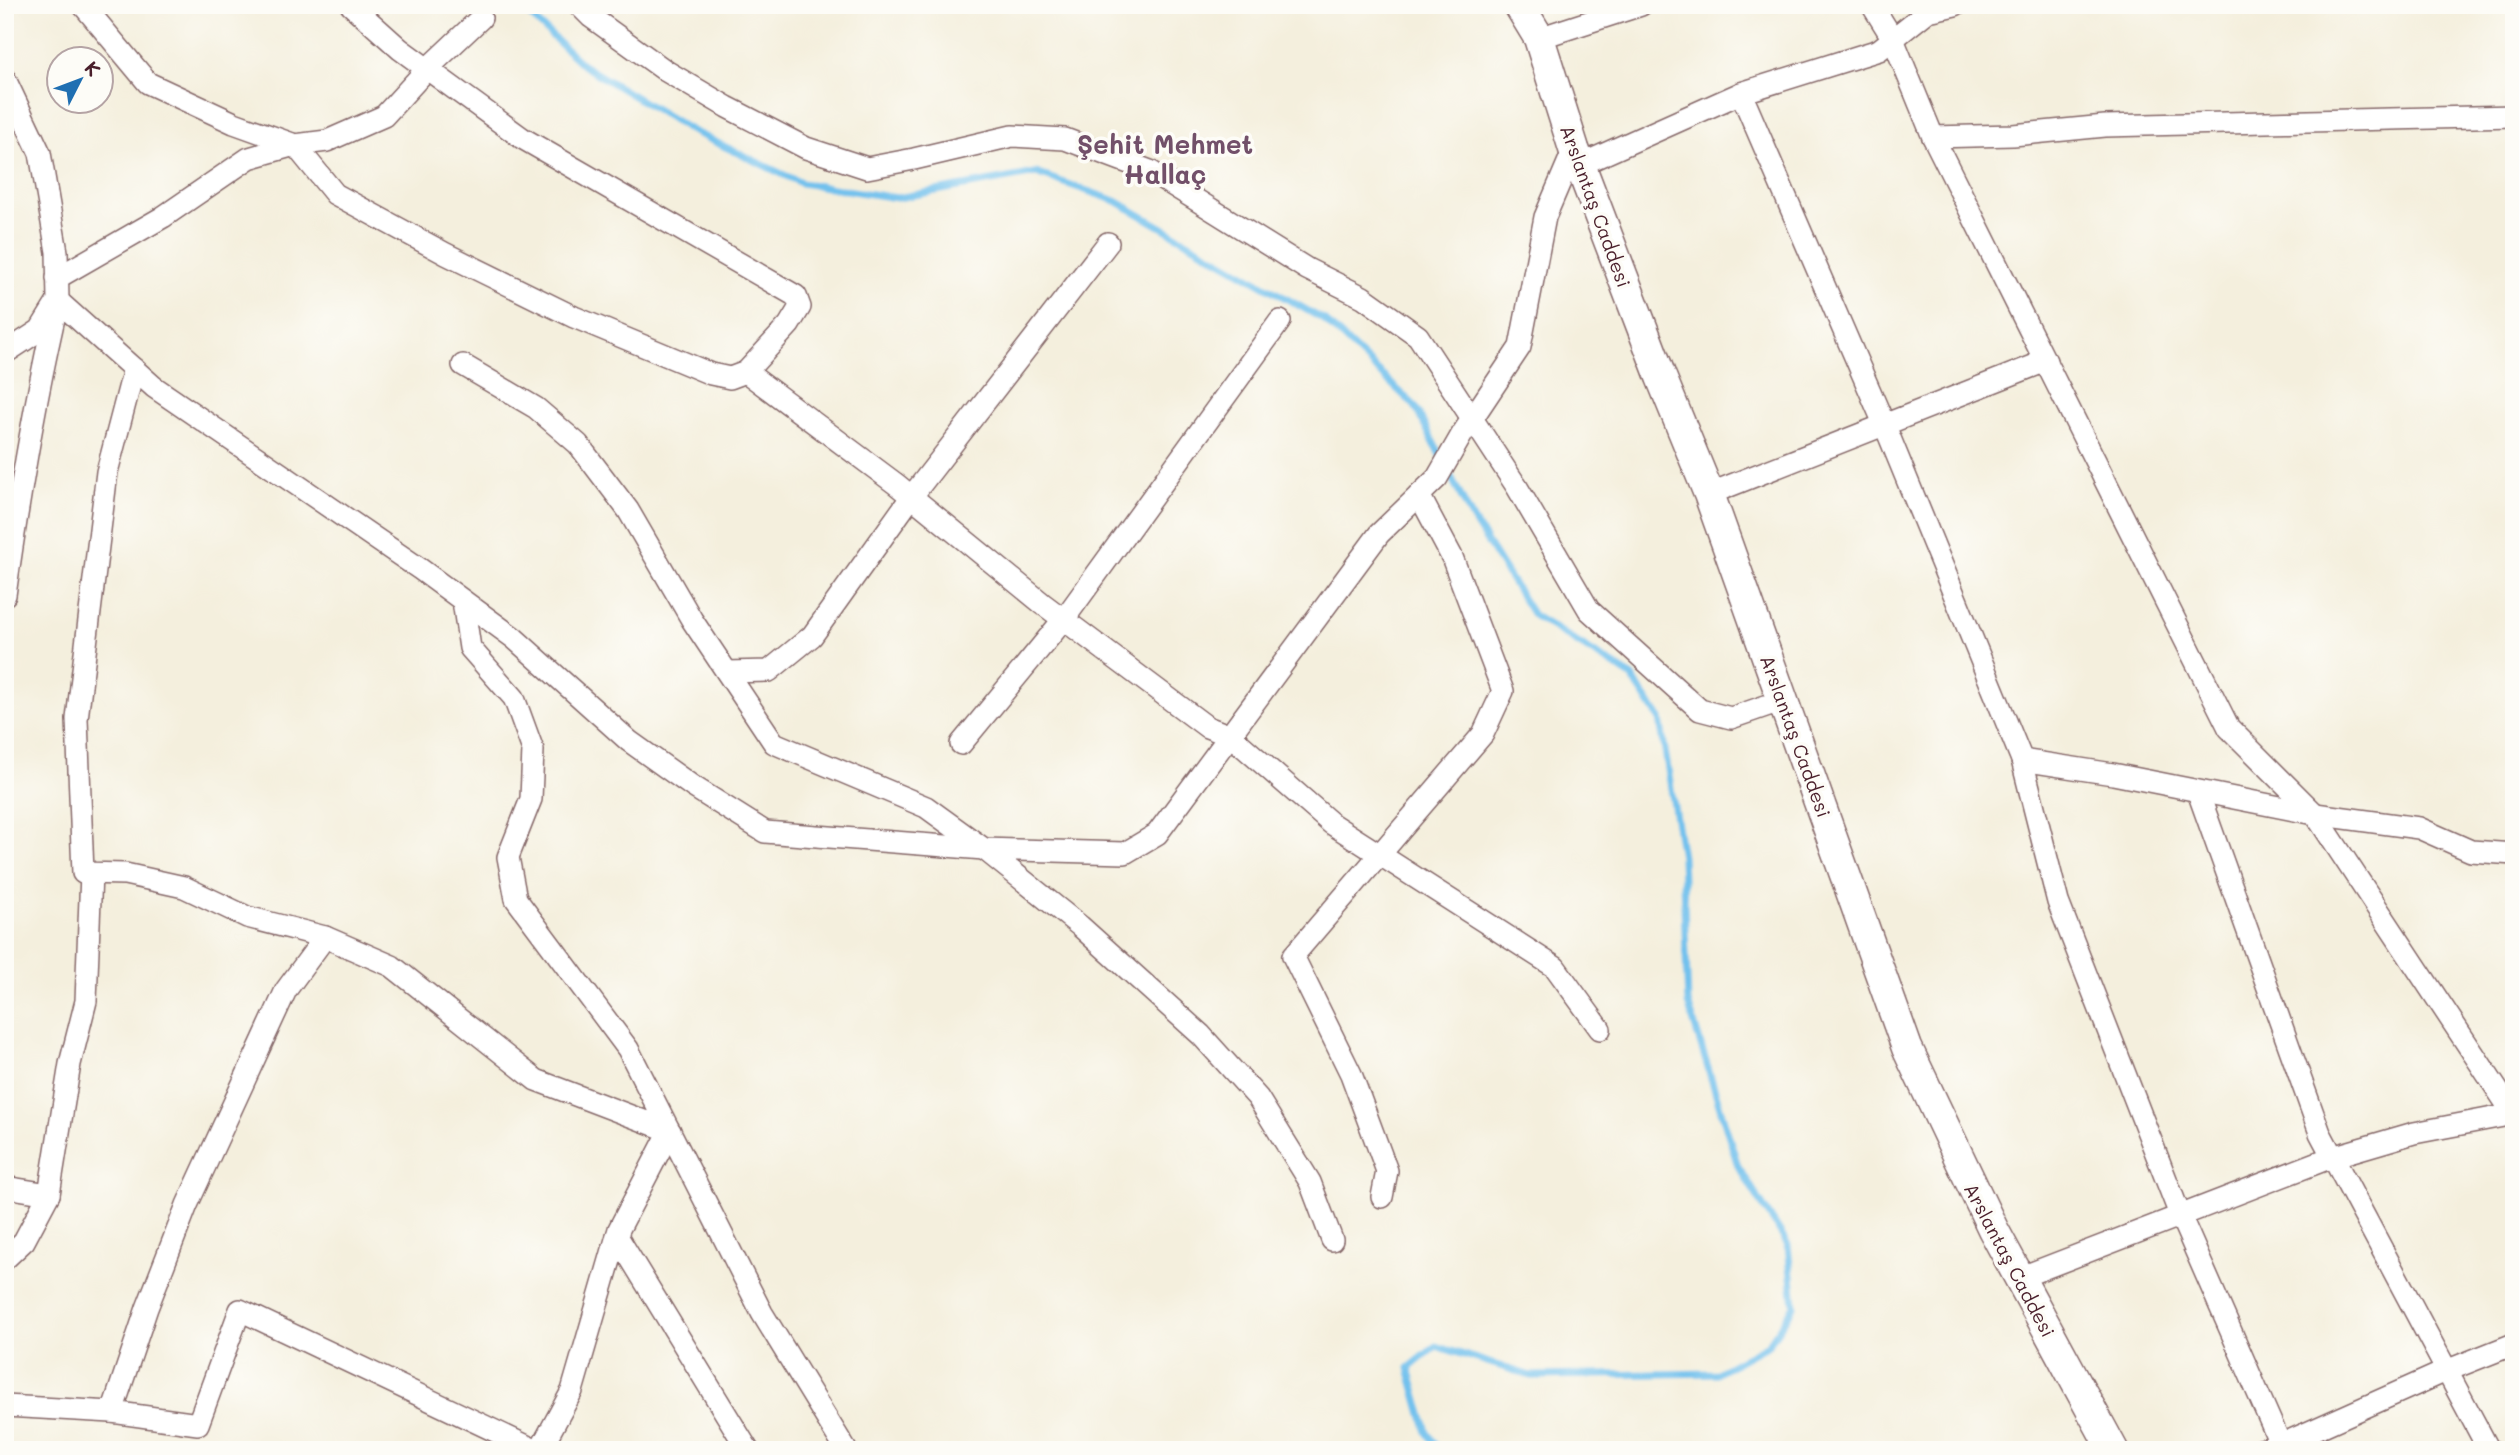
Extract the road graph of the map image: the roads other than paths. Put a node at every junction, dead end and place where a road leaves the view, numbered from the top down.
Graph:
1 (83, 5) edge
2 (351, 5) edge
3 (579, 5) edge
4 (1520, 5) edge
5 (1872, 5) edge
6 (1955, 5) edge
7 (1627, 7) edge
8 (481, 18) dead end
9 (1539, 37) junction
10 (1894, 38) junction
11 (427, 69) junction
12 (5, 79) edge
13 (1741, 93) junction
14 (2514, 116) edge
15 (1933, 136) junction
16 (295, 145) junction
17 (1577, 157) junction
18 (1108, 243) dead end
19 (57, 278) junction
20 (58, 301) junction
21 (1280, 321) dead end
22 (5, 353) edge
23 (2046, 361) junction
24 (463, 365) dead end
25 (134, 369) junction
26 (746, 372) junction
27 (1468, 426) junction
28 (1885, 426) junction
29 (1709, 494) junction
30 (1419, 495) junction
31 (912, 496) junction
32 (5, 595) edge
33 (463, 601) junction
34 (1064, 620) junction
35 (727, 672) junction
36 (1783, 700) junction
37 (1231, 736) junction
38 (961, 744) dead end
39 (2022, 760) junction
40 (2198, 792) junction
41 (2315, 814) junction
42 (984, 849) junction
43 (2514, 854) edge
44 (1381, 856) junction
45 (91, 873) junction
46 (325, 937) junction
47 (1600, 1029) dead end
48 (2513, 1114) edge
49 (670, 1131) junction
50 (2332, 1157) junction
51 (5, 1187) edge
52 (49, 1194) junction
53 (1382, 1197) dead end
54 (2180, 1215) junction
55 (617, 1236) junction
56 (1332, 1240) dead end
57 (5, 1259) edge
58 (2019, 1278) junction
59 (2514, 1344) edge
60 (2446, 1371) junction
61 (5, 1406) edge
62 (111, 1412) junction
63 (2275, 1448) edge
64 (535, 1450) edge
65 (540, 1450) edge
66 (748, 1450) edge
67 (846, 1450) edge
68 (2113, 1450) edge
69 (2489, 1450) edge

1 - 16 street
2 - 11 street
3 - 27 street
4 - 9 main road, Arslantaş Caddesi
5 - 10 street
6 - 10 street
7 - 9 street
8 - 11 street
9 - 17 main road, Arslantaş Caddesi
10 - 13 street
10 - 15 street
11 - 16 street
11 - 26 street
12 - 19 street
13 - 17 street
13 - 28 street
14 - 15 street
15 - 23 street
16 - 19 street
16 - 26 street
17 - 27 street
17 - 29 main road, Arslantaş Caddesi
18 - 31 street
19 - 20 street
20 - 22 street
20 - 25 street
20 - 32 street
21 - 34 street
23 - 28 street
23 - 41 street
24 - 35 street
25 - 33 street
25 - 45 street
26 - 31 street
27 - 30 street
27 - 36 street
28 - 29 street
28 - 39 street
29 - 36 main road, Arslantaş Caddesi
30 - 37 street
30 - 44 street
31 - 34 street
31 - 35 street
33 - 42 street
33 - 49 street
34 - 37 street
34 - 38 street
35 - 42 street
36 - 58 main road, Arslantaş Caddesi
37 - 42 street
37 - 44 street
39 - 40 street
39 - 54 street
40 - 41 street
40 - 50 street
41 - 43 street
41 - 48 street
42 - 56 street
44 - 47 street
44 - 53 street
45 - 46 street
45 - 52 street
46 - 49 street
46 - 62 street
48 - 50 street
49 - 55 street
49 - 67 street
50 - 54 street
50 - 60 street
51 - 52 street
52 - 57 street
54 - 58 street
54 - 63 street
55 - 65 street
55 - 66 street
58 - 68 main road, Arslantaş Caddesi
59 - 60 street
60 - 63 street
60 - 69 street
61 - 62 street
62 - 64 street

